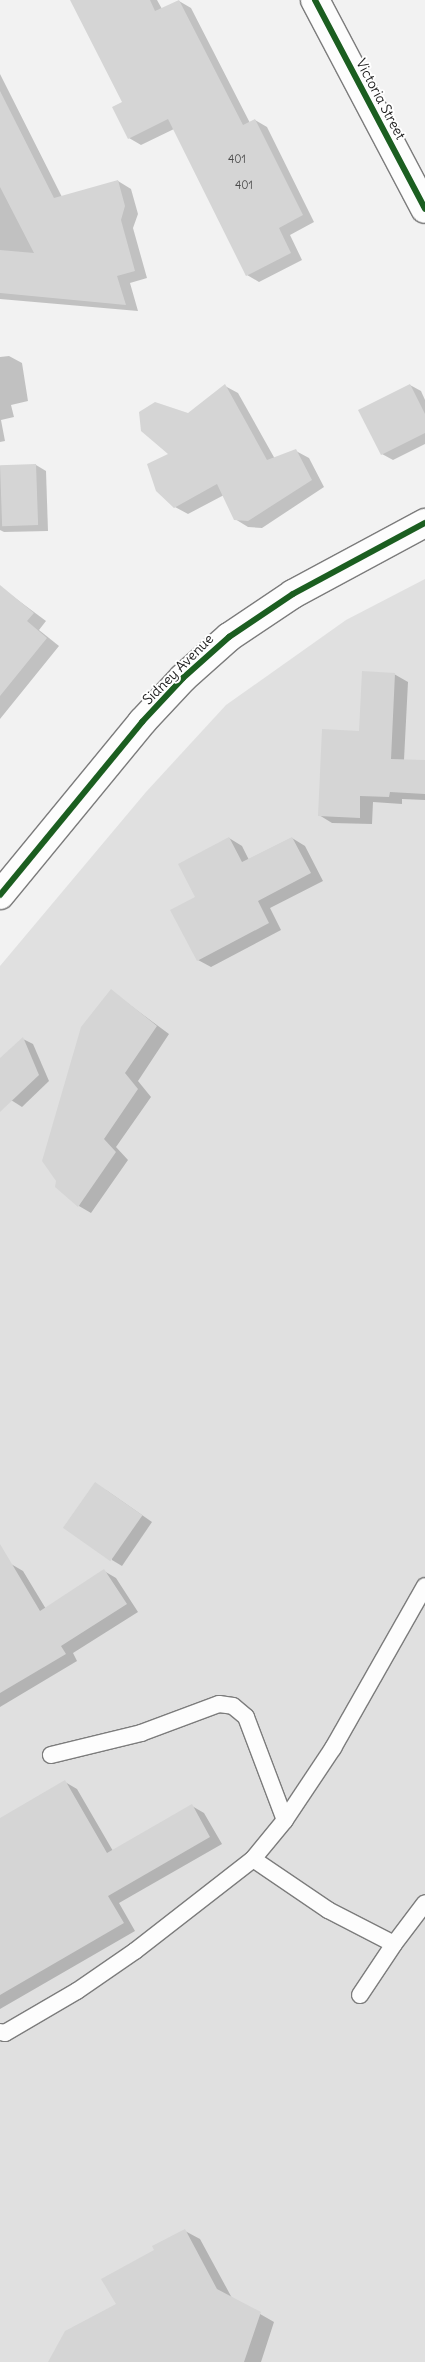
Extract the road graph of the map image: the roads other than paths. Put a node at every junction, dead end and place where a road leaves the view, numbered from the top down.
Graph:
1 (315, 0) edge
2 (425, 209) edge
3 (425, 523) edge
4 (0, 895) edge
5 (425, 1586) edge
6 (51, 1755) dead end
7 (285, 1820) junction
8 (253, 1859) junction
9 (425, 1903) edge
10 (394, 1944) junction
11 (360, 1995) dead end
12 (2, 2035) edge

1 - 2 street, Victoria Street
3 - 4 street, Sidney Avenue
5 - 7 lane
6 - 7 lane
7 - 8 lane
8 - 10 lane
8 - 12 lane
9 - 10 lane
10 - 11 lane

